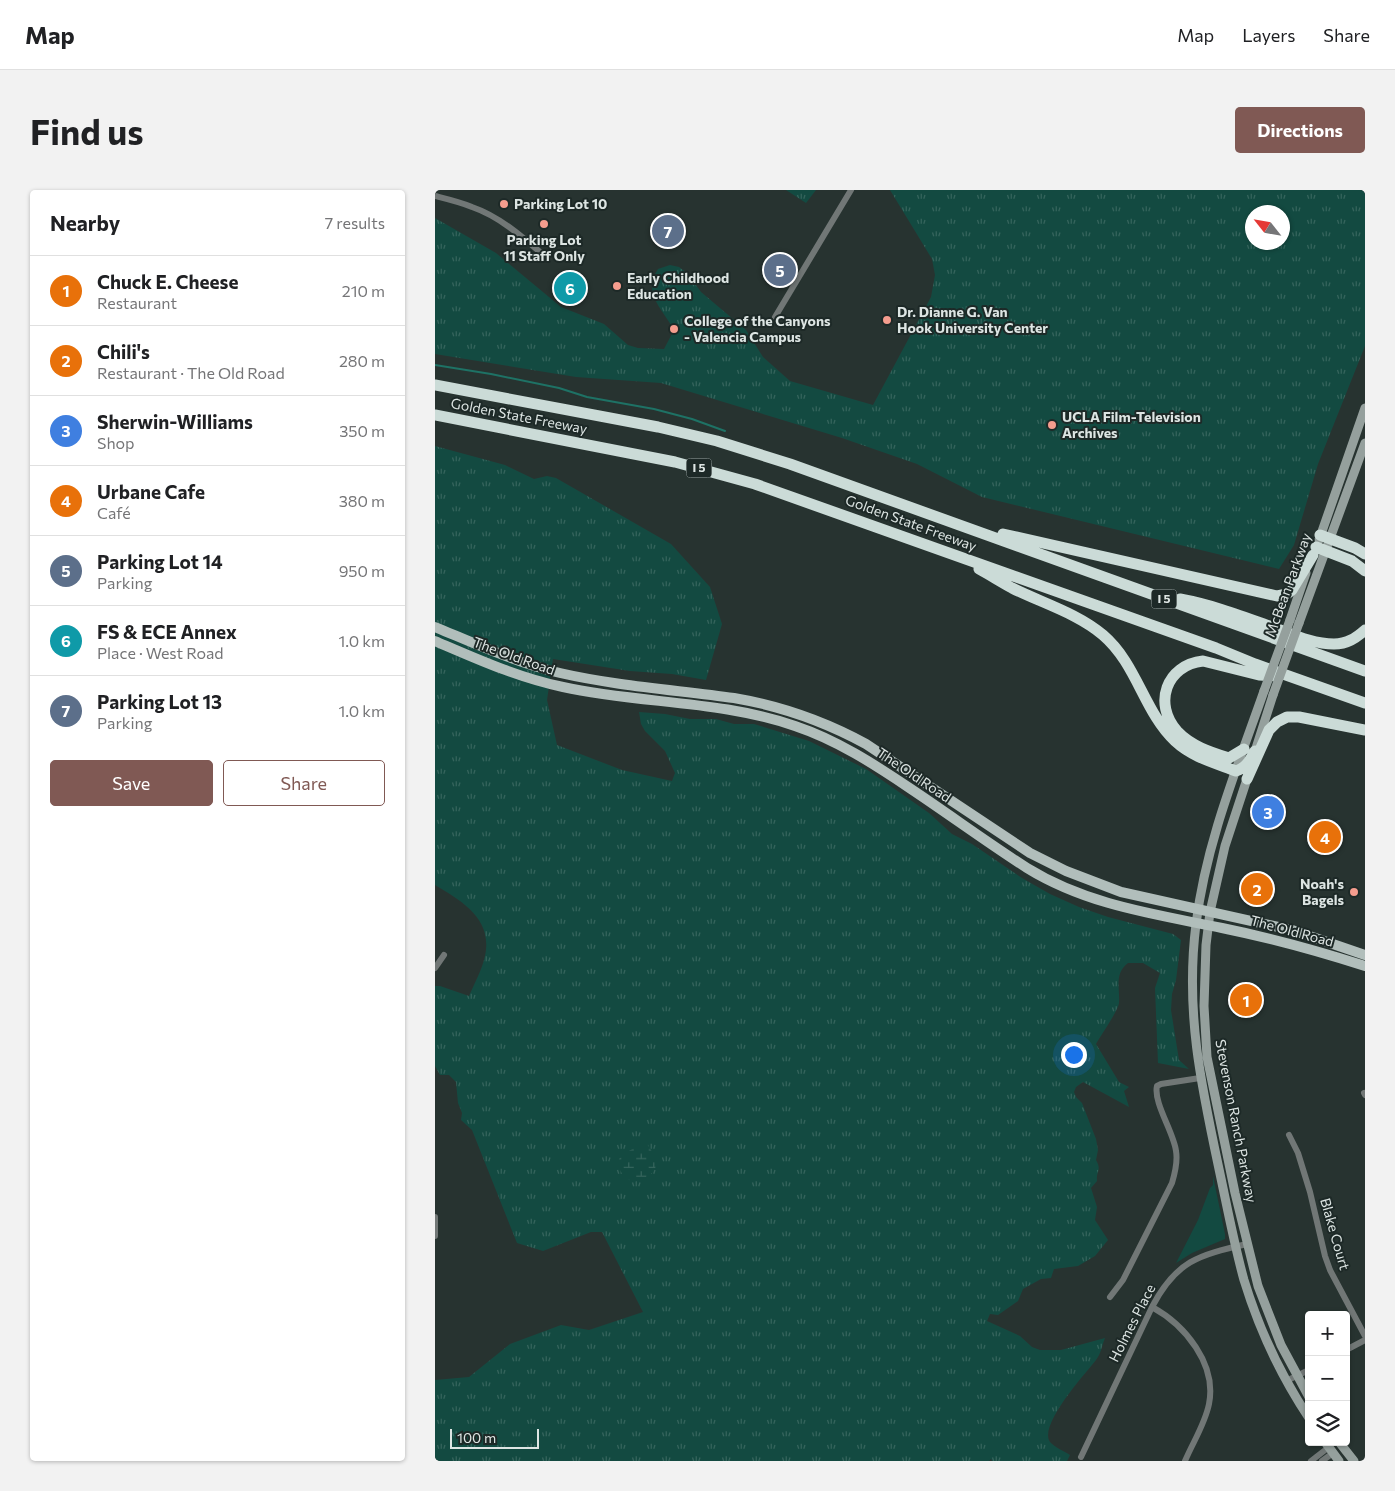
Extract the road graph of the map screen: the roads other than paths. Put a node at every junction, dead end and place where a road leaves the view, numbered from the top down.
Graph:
1 (851, 190) edge
2 (435, 196) edge
3 (548, 259) dead end
4 (775, 317) dead end
5 (435, 385) edge
6 (1365, 408) edge
7 (435, 415) edge
8 (1365, 443) edge
9 (963, 526) junction
10 (1325, 537) junction
11 (1318, 551) junction
12 (954, 554) junction
13 (1365, 554) edge
14 (1365, 571) edge
15 (1143, 591) junction
16 (1294, 621) junction
17 (435, 627) edge
18 (1365, 630) edge
19 (435, 641) edge
20 (1365, 670) edge
21 (1288, 676) junction
22 (1273, 695) joint
23 (1365, 703) edge
24 (1365, 730) edge
25 (1249, 750) junction
26 (1236, 771) junction
27 (1247, 779) junction
28 (1198, 909) junction
29 (1211, 912) junction
30 (1196, 923) junction
31 (1209, 925) junction
32 (444, 955) dead end
33 (1365, 955) edge
34 (1365, 966) edge
35 (435, 968) edge
36 (1200, 1078) junction
37 (1289, 1135) dead end
38 (435, 1217) edge
39 (435, 1236) edge
40 (1247, 1244) junction
41 (1235, 1247) junction
42 (1110, 1296) dead end
43 (1152, 1307) junction
44 (1365, 1336) edge
45 (1365, 1340) edge
46 (1350, 1348) edge
47 (1305, 1372) edge
48 (1297, 1376) junction
49 (1287, 1381) junction
50 (1305, 1390) edge
51 (1305, 1411) edge
52 (1342, 1446) edge
53 (1329, 1447) edge
54 (1081, 1457) dead end
55 (1185, 1461) edge
56 (1311, 1461) edge
57 (1322, 1461) edge
58 (1339, 1461) edge
59 (1354, 1461) edge

1 - 4 street
2 - 3 street
5 - 9 highway, Golden State Freeway / I 5
6 - 10 main road, McBean Parkway
7 - 12 highway, Golden State Freeway / I 5
8 - 10 main road, McBean Parkway
9 - 11 highway
9 - 15 highway, Golden State Freeway / I 5
10 - 11 main road, McBean Parkway
10 - 13 highway
11 - 14 highway
11 - 16 main road, McBean Parkway
12 - 21 highway, Golden State Freeway / I 5
12 - 26 highway
15 - 18 highway
15 - 20 highway, Golden State Freeway / I 5
16 - 22 main road, McBean Parkway, bridge
16 - 25 main road, McBean Parkway, bridge
17 - 28 main road, The Old Road
19 - 30 main road, The Old Road
21 - 23 highway, Golden State Freeway / I 5
21 - 25 highway
22 - 25 main road, Stevenson Ranch Parkway
24 - 27 highway
25 - 26 highway
25 - 27 main road, Stevenson Ranch Parkway
26 - 28 main road, Stevenson Ranch Parkway
27 - 29 main road, Stevenson Ranch Parkway
28 - 29 main road, The Old Road
28 - 30 main road, Stevenson Ranch Parkway
29 - 31 main road, Stevenson Ranch Parkway
29 - 33 main road, The Old Road
30 - 31 main road, The Old Road
30 - 36 main road, Stevenson Ranch Parkway
31 - 34 main road, The Old Road
31 - 40 main road, Stevenson Ranch Parkway
32 - 35 street
36 - 41 main road, Stevenson Ranch Parkway
36 - 42 street
37 - 44 street, Blake Court
38 - 39 street
40 - 41 street, Holmes Place
40 - 48 main road, Stevenson Ranch Parkway
41 - 43 street, Holmes Place
41 - 49 main road, Stevenson Ranch Parkway
43 - 54 street, Holmes Place
43 - 55 street
45 - 46 street
47 - 48 street
48 - 49 street
48 - 50 main road, Stevenson Ranch Parkway
49 - 51 main road, Stevenson Ranch Parkway
52 - 59 main road
53 - 56 street
53 - 57 street
53 - 58 main road

